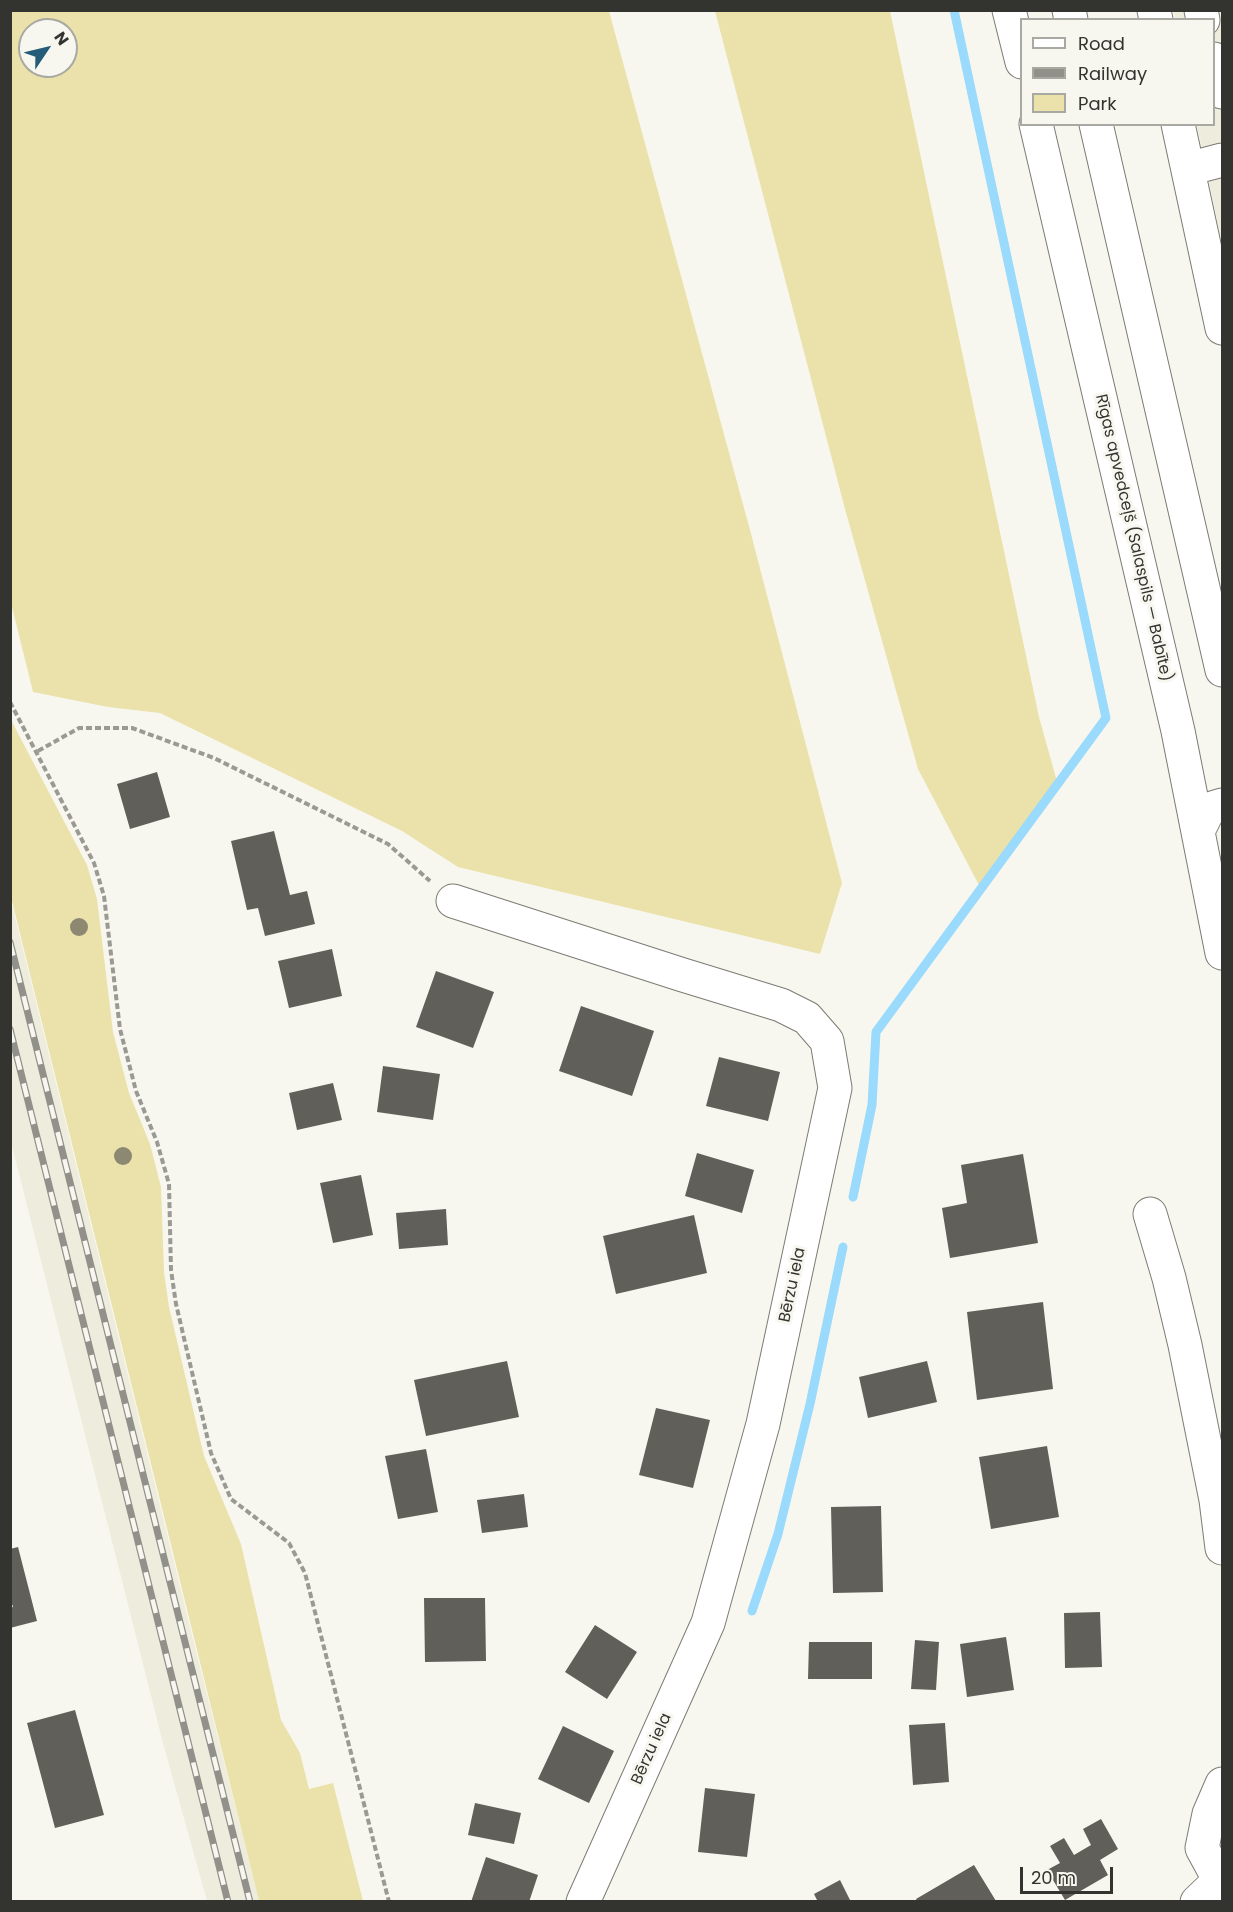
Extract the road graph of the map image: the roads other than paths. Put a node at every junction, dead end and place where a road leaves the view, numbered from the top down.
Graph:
1 (1009, 10) edge
2 (1020, 54) edge
3 (1215, 63) edge
4 (1222, 93) edge
5 (1036, 126) edge
6 (1096, 126) edge
7 (1178, 126) edge
8 (1222, 159) edge
9 (1188, 169) junction
10 (1222, 328) edge
11 (1222, 670) edge
12 (1222, 805) edge
13 (1198, 831) junction
14 (453, 901) road end
15 (1222, 953) edge
16 (1150, 1214) dead end
17 (1222, 1548) edge
18 (1222, 1784) edge
19 (1213, 1887) edge
20 (583, 1902) edge

1 - 2 main road
3 - 4 main road
5 - 13 main road, Rīgas apvedceļš (Salaspils — Babīte)
6 - 11 main road
7 - 9 main road
8 - 9 main road
9 - 10 main road
12 - 13 main road
13 - 15 main road, Rīgas apvedceļš (Salaspils — Babīte)
14 - 20 main road, Bērzu iela
16 - 17 main road
18 - 19 main road

